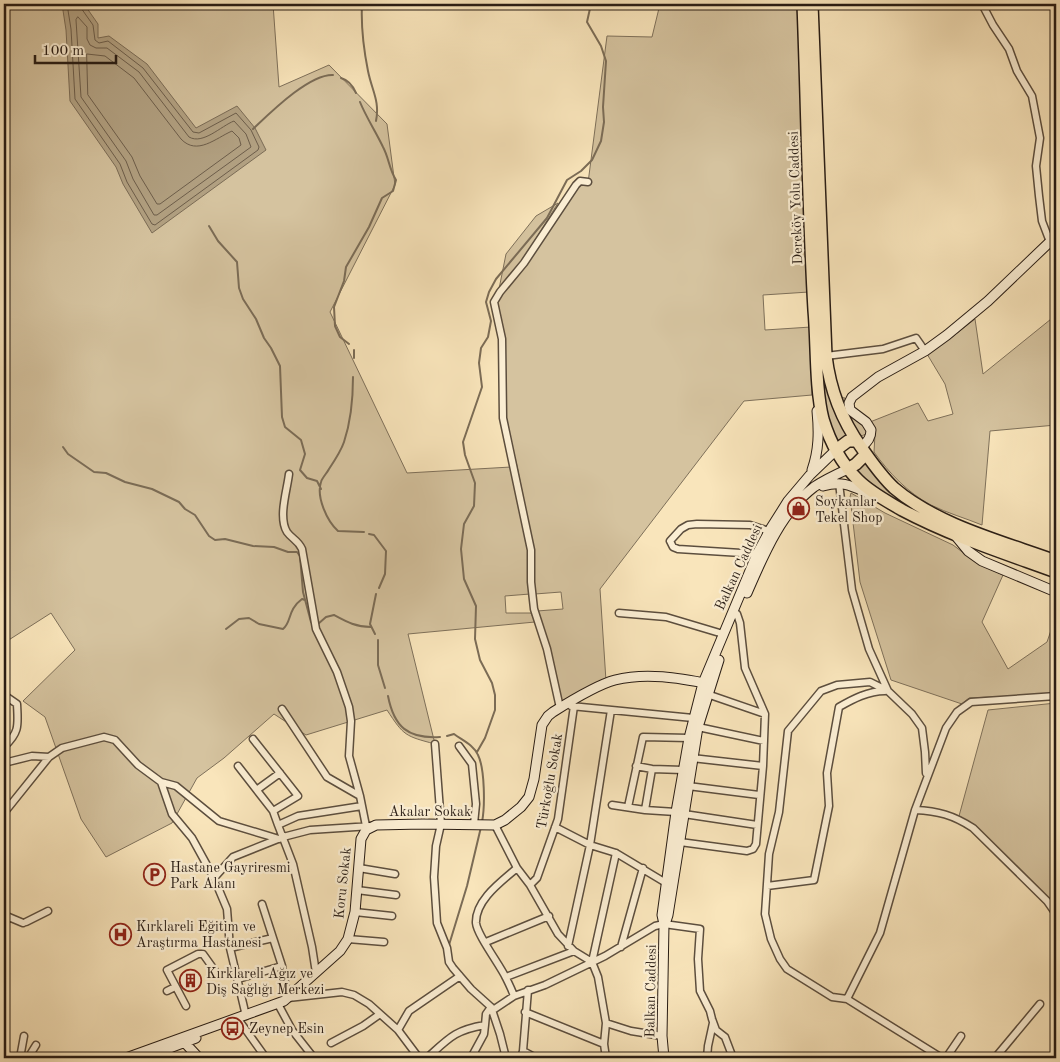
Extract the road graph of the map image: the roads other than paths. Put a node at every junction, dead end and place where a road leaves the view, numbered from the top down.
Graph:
1 (803, 4) edge
2 (812, 4) edge
3 (982, 4) edge
4 (588, 182) dead end
5 (1053, 239) edge
6 (925, 351) junction
7 (826, 356) junction
8 (819, 391) junction
9 (861, 447) junction
10 (836, 450) junction
11 (848, 469) junction
12 (289, 474) dead end
13 (810, 475) junction
14 (838, 483) junction
15 (813, 488) junction
16 (881, 497) junction
17 (769, 531) junction
18 (954, 533) junction
19 (757, 554) junction
20 (1056, 561) edge
21 (1056, 572) edge
22 (1056, 592) edge
23 (619, 614) dead end
24 (737, 614) junction
25 (722, 634) junction
26 (707, 683) junction
27 (888, 691) junction
28 (707, 694) junction
29 (1056, 696) edge
30 (5, 698) edge
31 (566, 706) junction
32 (282, 709) dead end
33 (611, 710) junction
34 (765, 714) junction
35 (693, 718) junction
36 (698, 728) junction
37 (689, 738) junction
38 (253, 739) dead end
39 (764, 741) junction
40 (435, 744) dead end
41 (459, 746) dead end
42 (4, 747) edge
43 (49, 757) junction
44 (692, 758) junction
45 (4, 763) edge
46 (238, 766) dead end
47 (636, 766) junction
48 (763, 766) junction
49 (652, 769) junction
50 (683, 770) junction
51 (280, 773) junction
52 (926, 777) junction
53 (161, 782) junction
54 (688, 786) junction
55 (258, 789) junction
56 (759, 795) junction
57 (360, 796) junction
58 (612, 805) dead end
59 (362, 806) junction
60 (628, 807) junction
61 (645, 810) junction
62 (914, 810) junction
63 (274, 812) junction
64 (4, 813) edge
65 (680, 813) junction
66 (278, 824) junction
67 (440, 824) junction
68 (475, 824) junction
69 (490, 825) junction
70 (757, 825) junction
71 (555, 827) junction
72 (366, 828) junction
73 (281, 838) junction
74 (680, 842) junction
75 (590, 845) junction
76 (616, 853) junction
77 (359, 868) junction
78 (518, 868) junction
79 (643, 868) junction
80 (395, 874) dead end
81 (214, 878) junction
82 (666, 883) junction
83 (530, 885) junction
84 (767, 886) junction
85 (357, 890) junction
86 (396, 895) dead end
87 (262, 904) dead end
88 (48, 911) dead end
89 (355, 912) junction
90 (1056, 914) edge
91 (6, 916) edge
92 (392, 916) dead end
93 (549, 916) junction
94 (4, 924) edge
95 (664, 924) junction
96 (273, 938) junction
97 (348, 939) junction
98 (384, 942) dead end
99 (486, 942) junction
100 (621, 947) junction
101 (230, 948) junction
102 (571, 949) junction
103 (592, 962) junction
104 (282, 966) junction
105 (316, 973) junction
106 (218, 975) dead end
107 (460, 976) junction
108 (506, 977) junction
109 (238, 979) junction
110 (175, 987) junction
111 (528, 990) junction
112 (167, 991) dead end
113 (514, 996) junction
114 (288, 998) junction
115 (847, 999) junction
116 (278, 1004) junction
117 (1040, 1004) dead end
118 (186, 1006) dead end
119 (491, 1007) junction
120 (526, 1012) junction
121 (380, 1014) junction
122 (238, 1019) junction
123 (606, 1023) junction
124 (713, 1024) junction
125 (485, 1025) junction
126 (398, 1030) junction
127 (24, 1036) dead end
128 (662, 1036) junction
129 (961, 1036) dead end
130 (185, 1043) junction
131 (331, 1043) dead end
132 (604, 1044) junction
133 (36, 1045) dead end
134 (167, 1048) junction
135 (523, 1051) junction
136 (20, 1058) edge
137 (28, 1058) edge
138 (126, 1058) edge
139 (144, 1058) edge
140 (173, 1058) edge
141 (199, 1058) edge
142 (266, 1058) edge
143 (314, 1058) edge
144 (419, 1058) edge
145 (427, 1058) edge
146 (471, 1058) edge
147 (506, 1058) edge
148 (521, 1058) edge
149 (536, 1058) edge
150 (606, 1058) edge
151 (664, 1058) edge
152 (707, 1058) edge
153 (733, 1058) edge
154 (942, 1058) edge
155 (946, 1058) edge
156 (995, 1058) edge

1 - 8 highway, Dereköy Yolu Caddesi
2 - 7 highway, Dereköy Yolu Caddesi
3 - 5 street
4 - 31 street
5 - 6 main road
6 - 7 street
6 - 9 main road
7 - 9 highway, Dereköy Yolu Caddesi
8 - 10 highway, Dereköy Yolu Caddesi
8 - 13 main road
9 - 10 highway
9 - 11 highway
9 - 20 highway, Dereköy Yolu Caddesi
10 - 11 highway, Dereköy Yolu Caddesi
10 - 13 main road, Balkan Caddesi
11 - 15 main road, Balkan Caddesi
11 - 16 highway, Dereköy Yolu Caddesi
12 - 57 street
13 - 17 main road, Balkan Caddesi
14 - 15 main road
14 - 16 main road
14 - 27 street
15 - 24 main road, Balkan Caddesi
16 - 18 highway, Dereköy Yolu Caddesi
17 - 19 main road, Balkan Caddesi
17 - 19 street
18 - 21 highway, Dereköy Yolu Caddesi
18 - 22 main road
19 - 25 main road, Balkan Caddesi
23 - 25 street
24 - 26 main road, Balkan Caddesi
24 - 34 street
25 - 26 main road, Balkan Caddesi
26 - 28 main road, Balkan Caddesi
26 - 31 main road
26 - 35 main road, Balkan Caddesi
27 - 52 street
27 - 84 street
27 - 84 street
28 - 34 street
28 - 36 main road, Balkan Caddesi
29 - 52 street
30 - 42 street
31 - 33 street
31 - 69 main road
31 - 71 street, Türkoğlu Sokak
32 - 57 street
33 - 35 street
33 - 75 street
34 - 39 street
35 - 37 main road, Balkan Caddesi
36 - 39 street
36 - 44 main road, Balkan Caddesi
37 - 47 street
37 - 50 main road, Balkan Caddesi
38 - 51 street
39 - 48 street
40 - 67 street
41 - 68 street
43 - 45 street
43 - 53 street
43 - 64 street
44 - 48 street
44 - 54 main road, Balkan Caddesi
46 - 55 street
47 - 49 street
47 - 60 street
48 - 56 street
49 - 50 street
49 - 61 street
50 - 65 main road, Balkan Caddesi
51 - 55 street
51 - 63 street
52 - 62 street
53 - 73 street
53 - 81 street
54 - 56 street
54 - 65 main road, Balkan Caddesi
55 - 63 street
56 - 70 street
57 - 59 street
58 - 60 street
59 - 66 street
59 - 72 street
60 - 61 street
61 - 65 street
62 - 90 street
62 - 115 street
63 - 66 street
65 - 70 street
65 - 74 main road, Balkan Caddesi
65 - 82 main road, Balkan Caddesi
66 - 73 street
67 - 68 main road, Akalar Sokak
67 - 72 main road, Akalar Sokak
67 - 107 street
68 - 69 main road, Akalar Sokak
69 - 78 street
70 - 74 street
71 - 75 street
71 - 83 street, Türkoğlu Sokak
72 - 73 street
72 - 77 main road, Koru Sokak
73 - 81 street
73 - 105 street
74 - 95 main road, Balkan Caddesi
75 - 76 street
75 - 102 street
76 - 79 street
76 - 103 street
77 - 80 street
77 - 85 main road, Koru Sokak
78 - 83 street
78 - 99 street
79 - 82 street
79 - 100 street
81 - 101 street
82 - 95 main road, Balkan Caddesi
83 - 93 street
84 - 115 street
85 - 86 street
85 - 89 main road, Koru Sokak
87 - 96 street
88 - 91 street
89 - 92 street
89 - 97 main road, Koru Sokak
91 - 94 street
93 - 99 street
93 - 102 street
95 - 100 street
95 - 124 street
95 - 128 main road, Balkan Caddesi
96 - 101 street
96 - 104 street
97 - 98 street
97 - 105 main road
99 - 108 street
100 - 103 street
101 - 109 street
102 - 103 street
102 - 108 street
103 - 111 street
103 - 123 street
104 - 109 street
104 - 114 street
105 - 114 main road
106 - 110 street
107 - 119 street
107 - 126 street
108 - 113 street
109 - 122 street
110 - 112 street
110 - 118 street
111 - 113 street
111 - 120 street
113 - 119 street
114 - 116 main road
114 - 121 street
115 - 154 street
116 - 122 main road
116 - 143 street
117 - 156 street
119 - 125 street
119 - 147 street
120 - 132 street
120 - 135 street
121 - 126 street
121 - 131 street
122 - 130 main road
122 - 138 main road
122 - 142 street
123 - 128 street
123 - 132 street
124 - 152 street
124 - 153 street
125 - 145 street
125 - 146 street
126 - 144 street
127 - 136 street
128 - 151 main road, Balkan Caddesi
129 - 155 street
130 - 134 main road
130 - 141 main road
132 - 150 street
133 - 137 street
134 - 139 main road
134 - 140 street
135 - 148 street
135 - 149 street

